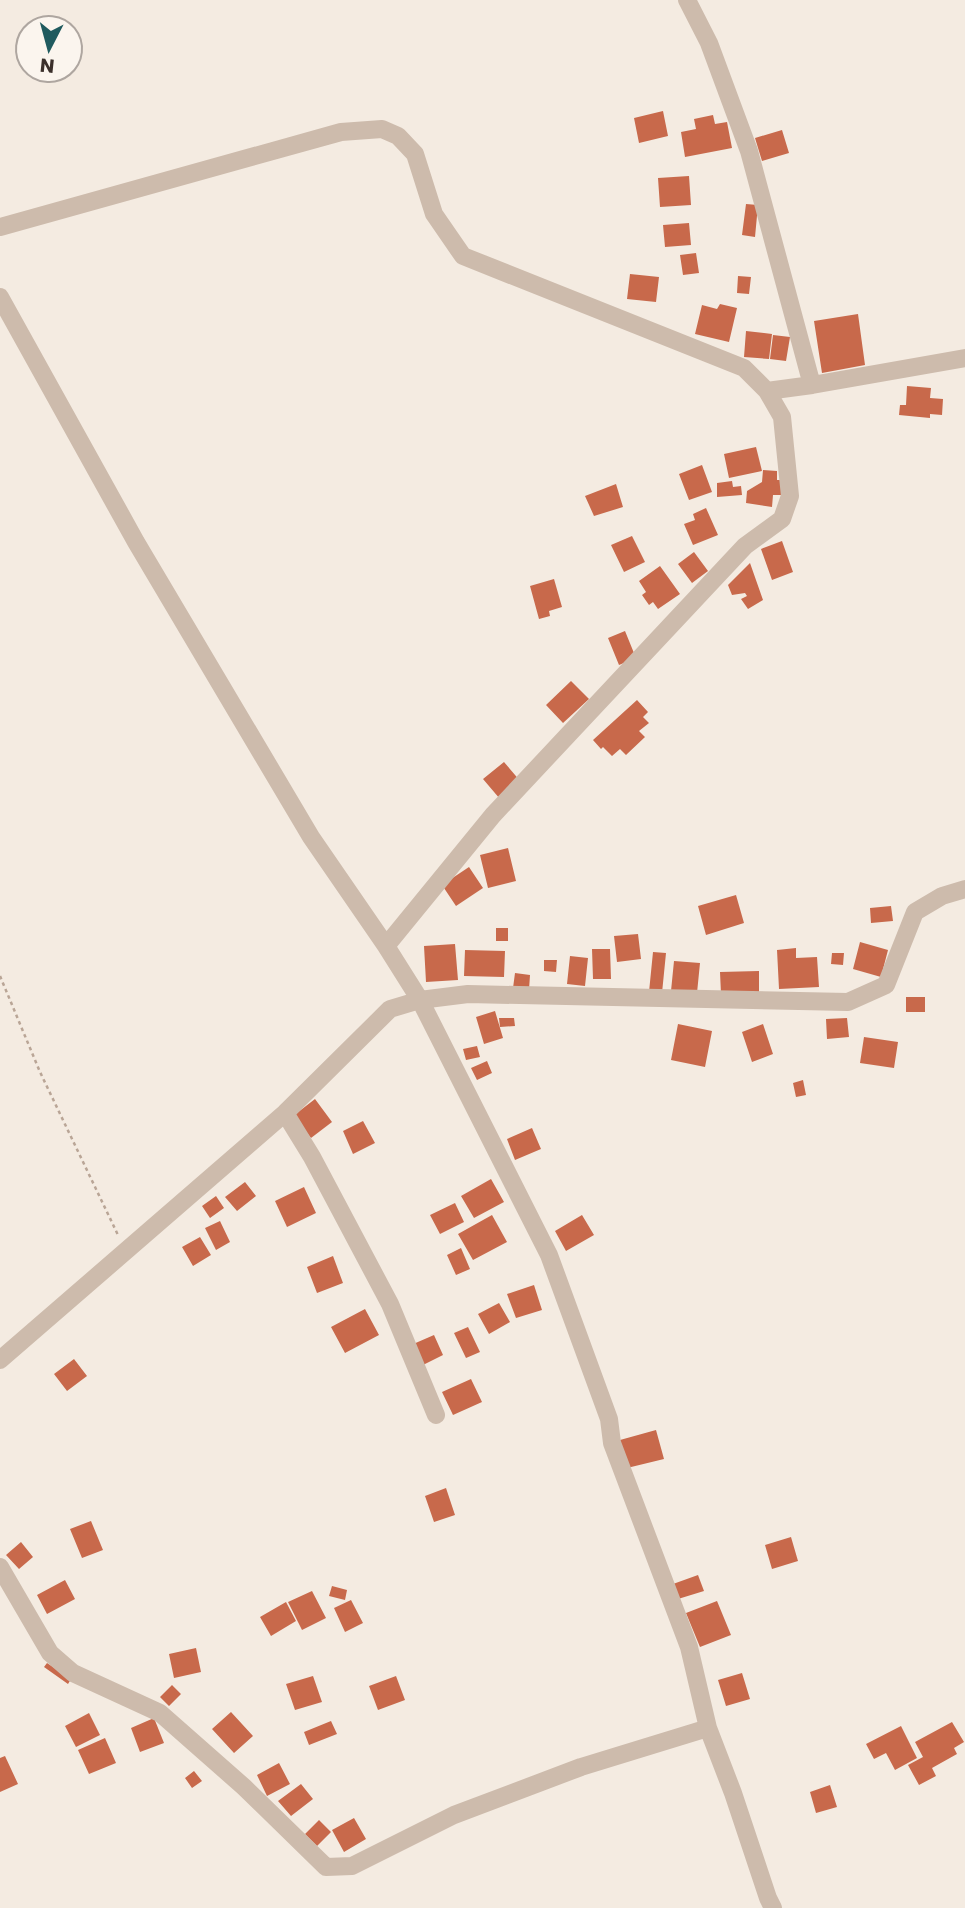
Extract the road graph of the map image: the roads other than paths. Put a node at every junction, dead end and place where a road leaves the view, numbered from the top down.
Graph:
1 (687, 0) edge
2 (0, 227) edge
3 (0, 296) edge
4 (965, 358) edge
5 (812, 385) junction
6 (768, 391) junction
7 (965, 888) edge
8 (386, 946) junction
9 (420, 1000) junction
10 (285, 1113) junction
11 (0, 1360) edge
12 (436, 1415) dead end
13 (0, 1567) edge
14 (708, 1728) junction
15 (773, 1908) edge

1 - 5 street
2 - 6 street
3 - 8 street
4 - 5 street
5 - 6 street
6 - 8 street
7 - 9 street
8 - 9 street
9 - 10 street
9 - 14 street
10 - 11 street
10 - 12 street
13 - 14 street
14 - 15 street

